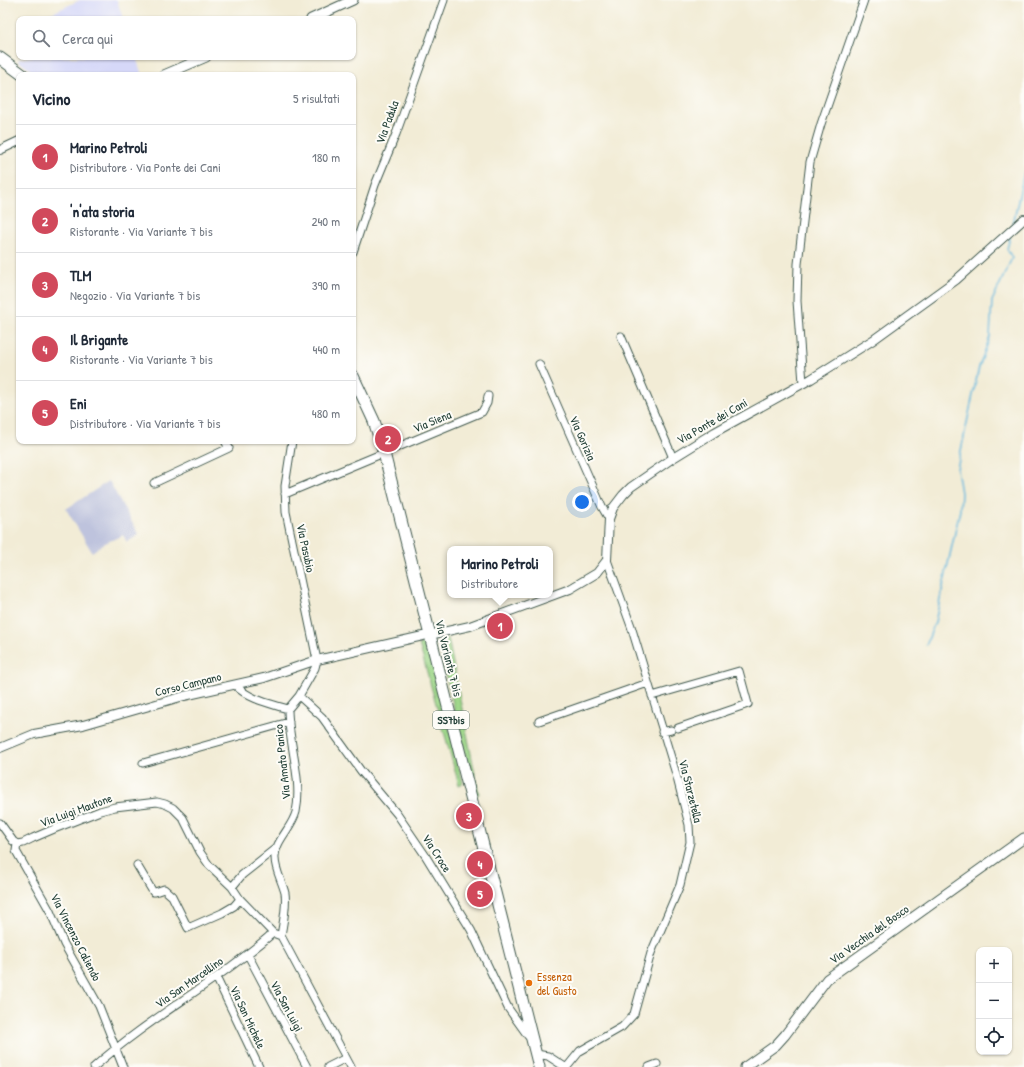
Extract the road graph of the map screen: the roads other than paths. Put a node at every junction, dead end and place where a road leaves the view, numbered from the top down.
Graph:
1 (353, 0) edge
2 (444, 0) edge
3 (864, 0) edge
4 (318, 16) edge
5 (0, 58) edge
6 (199, 60) edge
7 (18, 72) edge
8 (171, 72) edge
9 (16, 142) edge
10 (0, 150) edge
11 (1023, 219) edge
12 (356, 243) edge
13 (621, 336) dead end
14 (539, 364) dead end
15 (356, 382) edge
16 (803, 383) junction
17 (488, 396) dead end
18 (227, 444) edge
19 (292, 444) edge
20 (384, 452) junction
21 (673, 458) junction
22 (154, 483) dead end
23 (285, 494) junction
24 (609, 519) junction
25 (608, 560) junction
26 (553, 595) edge
27 (546, 598) edge
28 (434, 634) dead end
29 (423, 636) dead end
30 (317, 660) junction
31 (648, 683) junction
32 (235, 685) junction
33 (299, 696) junction
34 (652, 696) junction
35 (288, 709) junction
36 (538, 721) dead end
37 (289, 722) junction
38 (662, 732) junction
39 (0, 748) edge
40 (143, 763) dead end
41 (0, 823) edge
42 (1024, 838) edge
43 (17, 844) junction
44 (276, 848) junction
45 (137, 865) dead end
46 (232, 887) junction
47 (240, 899) junction
48 (273, 933) junction
49 (281, 936) junction
50 (248, 955) junction
51 (216, 977) junction
52 (531, 1040) junction
53 (117, 1049) junction
54 (536, 1054) junction
55 (346, 1058) junction
56 (657, 1064) dead end
57 (94, 1067) edge
58 (123, 1067) edge
59 (259, 1067) edge
60 (306, 1067) edge
61 (328, 1067) edge
62 (351, 1067) edge
63 (539, 1067) edge
64 (566, 1067) edge
65 (649, 1067) edge
66 (745, 1067) edge

1 - 4 main road
2 - 12 street, Via Padula
3 - 16 street
5 - 7 main road
6 - 8 main road
9 - 10 street
11 - 16 street, Via Ponte dei Cani
13 - 21 street
14 - 24 street, Via Gorizia
15 - 20 main road, Via Variante 7 bis / SS7bis
16 - 21 street, Via Ponte dei Cani
17 - 20 street, Via Siena
18 - 22 street
19 - 23 street, Via Pasubio
20 - 23 street, Via Siena
20 - 52 main road, Via Variante 7 bis / SS7bis
21 - 24 street, Via Ponte dei Cani
23 - 30 street, Via Pasubio
24 - 25 street, Via Ponte dei Cani
25 - 26 street
25 - 31 street, Via Starzetella
27 - 28 street
29 - 30 street, Corso Campano
30 - 32 street, Corso Campano
30 - 33 street, Via Amato Panico
31 - 34 street, Via Starzetella
31 - 36 street
32 - 35 street
32 - 39 street, Corso Campano
33 - 35 street, Via Amato Panico
33 - 52 street, Via Croce
34 - 38 street, Via Starzetella
34 - 38 street
35 - 37 street, Via Amato Panico
37 - 40 street
37 - 44 street, Via Amato Panico
38 - 64 street, Via Starzetella
41 - 43 street, Via Vincenzo Caliendo
42 - 66 main road, Via Vecchia del Bosco
43 - 46 street, Via Luigi Mautone
43 - 53 street, Via Vincenzo Caliendo
44 - 46 street, Via Amato Panico
44 - 49 street
45 - 47 street
46 - 47 street, Via Luigi Mautone
47 - 48 street, Via Luigi Mautone
48 - 49 street
48 - 50 street, Via San Marcellino
49 - 55 street
50 - 51 street, Via San Marcellino
50 - 60 street, Via San Luigi
51 - 53 street, Via San Marcellino
51 - 59 street, Via San Michele
52 - 54 main road, Via Variante 7 bis / SS7bis
53 - 57 street, Via San Marcellino
53 - 58 street, Via Vincenzo Caliendo
54 - 63 main road, Via Variante 7 bis / SS7bis
54 - 64 street, Via Starzetella
55 - 61 street
55 - 62 street
56 - 65 street

